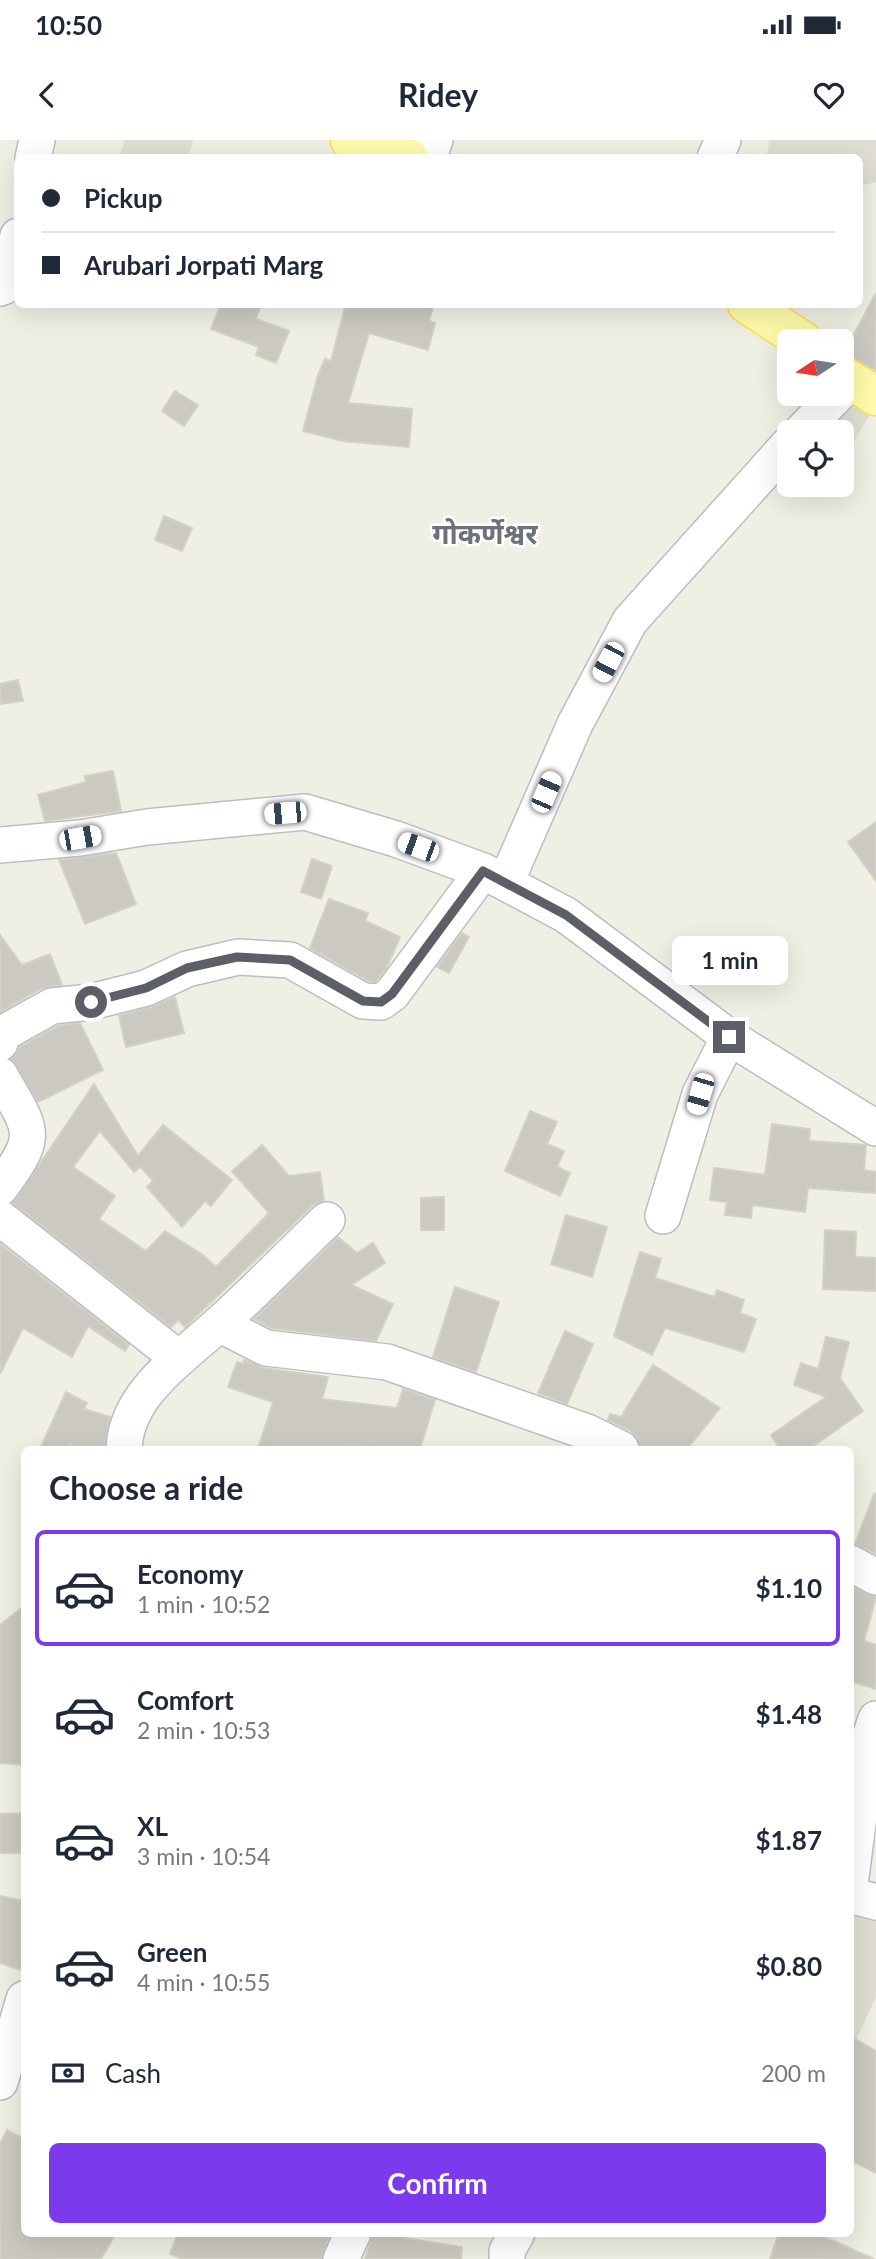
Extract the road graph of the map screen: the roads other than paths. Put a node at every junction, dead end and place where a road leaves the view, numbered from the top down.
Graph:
1 (351, 140) edge
2 (396, 154) edge
3 (14, 253) edge
4 (0, 288) edge
5 (753, 308) edge
6 (785, 329) edge
7 (829, 406) edge
8 (814, 420) edge
9 (777, 457) edge
10 (0, 845) edge
11 (495, 876) junction
12 (729, 1037) junction
13 (0, 1043) edge
14 (0, 1075) edge
15 (876, 1128) edge
16 (0, 1188) edge
17 (663, 1216) dead end
18 (0, 1218) edge
19 (327, 1220) dead end
20 (219, 1324) junction
21 (178, 1358) junction
22 (125, 1446) edge
23 (615, 1446) edge
24 (854, 1565) edge
25 (876, 1577) edge
26 (874, 1734) edge
27 (854, 1859) edge
28 (854, 1896) edge
29 (876, 1902) edge
30 (21, 2009) edge
31 (0, 2082) edge
32 (351, 2237) edge
33 (515, 2237) edge
34 (341, 2259) edge
35 (507, 2259) edge

1 - 2 main road
3 - 4 street
5 - 6 main road
7 - 8 street
9 - 11 street
10 - 11 street
11 - 12 street
11 - 13 street
12 - 15 street
12 - 17 street
14 - 16 street
18 - 21 street
19 - 20 street
20 - 21 street
20 - 23 street
21 - 22 street
24 - 25 street
26 - 27 street
28 - 29 street
30 - 31 street
32 - 34 street
33 - 35 street

